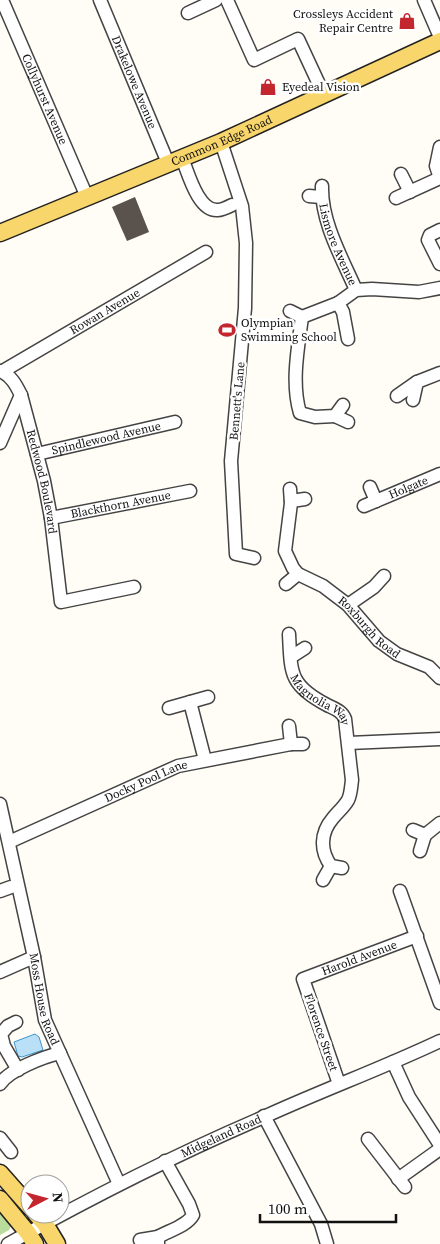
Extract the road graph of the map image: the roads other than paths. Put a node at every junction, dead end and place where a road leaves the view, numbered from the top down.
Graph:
1 (2, 0) edge
2 (100, 0) edge
3 (216, 0) edge
4 (227, 0) edge
5 (424, 0) edge
6 (188, 13) dead end
7 (440, 37) edge
8 (440, 41) edge
9 (324, 95) junction
10 (221, 142) junction
11 (440, 147) edge
12 (175, 161) junction
13 (401, 174) dead end
14 (440, 178) edge
15 (410, 192) junction
16 (317, 193) dead end
17 (87, 197) junction
18 (396, 198) dead end
19 (232, 205) dead end
20 (440, 230) edge
21 (0, 232) edge
22 (206, 252) dead end
23 (440, 264) edge
24 (440, 288) edge
25 (356, 290) junction
26 (338, 303) junction
27 (290, 311) dead end
28 (302, 318) junction
29 (348, 339) dead end
30 (1, 371) edge
31 (440, 373) edge
32 (417, 382) junction
33 (21, 395) junction
34 (397, 396) dead end
35 (413, 400) dead end
36 (343, 405) dead end
37 (335, 416) junction
38 (175, 422) dead end
39 (348, 422) dead end
40 (0, 443) edge
41 (37, 454) junction
42 (440, 474) edge
43 (370, 487) dead end
44 (190, 491) dead end
45 (305, 499) dead end
46 (51, 518) junction
47 (254, 558) dead end
48 (298, 574) junction
49 (384, 576) dead end
50 (286, 584) dead end
51 (134, 587) dead end
52 (348, 606) junction
53 (289, 634) dead end
54 (306, 648) dead end
55 (291, 657) junction
56 (440, 678) edge
57 (208, 697) dead end
58 (190, 702) junction
59 (169, 708) dead end
60 (289, 726) dead end
61 (440, 739) edge
62 (349, 743) junction
63 (205, 760) junction
64 (0, 804) edge
65 (440, 823) edge
66 (8, 842) junction
67 (420, 851) dead end
68 (323, 880) dead end
69 (400, 892) dead end
70 (416, 936) junction
71 (34, 957) junction
72 (0, 972) edge
73 (303, 979) joint
74 (440, 1003) edge
75 (16, 1022) dead end
76 (440, 1041) edge
77 (60, 1053) junction
78 (393, 1062) junction
79 (18, 1070) junction
80 (0, 1084) edge
81 (340, 1084) junction
82 (264, 1116) junction
83 (0, 1138) edge
84 (368, 1139) dead end
85 (440, 1145) edge
86 (440, 1149) edge
87 (11, 1152) dead end
88 (165, 1161) junction
89 (0, 1173) edge
90 (119, 1184) junction
91 (20, 1196) edge
92 (0, 1199) edge
93 (70, 1206) edge
94 (38, 1224) edge
95 (43, 1224) edge
96 (31, 1239) edge
97 (140, 1240) dead end
98 (158, 1241) edge
99 (8, 1244) edge
100 (57, 1244) edge
101 (327, 1244) edge

1 - 17 street, Collyhurst Avenue
2 - 12 street, Drakelowe Avenue
3 - 6 street
4 - 9 street
5 - 7 street
8 - 9 main road, Common Edge Road
9 - 10 main road, Common Edge Road
10 - 12 main road, Common Edge Road
10 - 47 street, Bennett's Lane
11 - 14 street
12 - 17 main road, Common Edge Road
12 - 19 street, Drakelowe Avenue
13 - 15 street
14 - 15 street
15 - 18 street
16 - 25 street, Lismore Avenue
17 - 21 main road, Common Edge Road
20 - 23 street
22 - 30 street, Rowan Avenue
24 - 25 street
25 - 26 street
26 - 28 street
26 - 29 street
27 - 28 street
28 - 37 street
30 - 33 street, Redwood Boulevard
31 - 32 street
32 - 34 street
32 - 35 street
33 - 40 street
33 - 41 street, Redwood Boulevard
36 - 37 street
37 - 39 street
38 - 41 street, Spindlewood Avenue
41 - 46 street, Redwood Boulevard
42 - 43 street, Holgate
44 - 46 street, Blackthorn Avenue
45 - 48 street
46 - 51 street, Redwood Boulevard
48 - 50 street
48 - 52 street, Roxburgh Road
49 - 52 street
52 - 56 street, Roxburgh Road
53 - 55 street, Magnolia Way
54 - 55 street, Magnolia Way
55 - 62 street, Magnolia Way
57 - 58 street
58 - 59 street
58 - 63 street
60 - 63 street, Docky Pool Lane
61 - 62 street
62 - 68 street, Magnolia Way
63 - 66 street, Docky Pool Lane
64 - 66 street, Moss House Road
65 - 67 street
66 - 71 street, Moss House Road
69 - 70 street
70 - 73 street, Harold Avenue
70 - 74 street
71 - 72 street
71 - 77 street, Moss House Road
73 - 81 street, Florence Street
75 - 79 street
76 - 78 street, Midgeland Road
77 - 79 street
77 - 90 street, Moss House Road
78 - 81 street, Midgeland Road
78 - 85 street
79 - 80 street
81 - 82 street, Midgeland Road
82 - 88 street, Midgeland Road
82 - 101 street
83 - 87 street
84 - 86 street
88 - 90 street, Midgeland Road
88 - 98 street
89 - 91 main road
90 - 93 street, Midgeland Road
92 - 96 main road
94 - 96 street, Midgeland Road
95 - 100 main road
96 - 99 street, Midgeland Road
97 - 98 street

